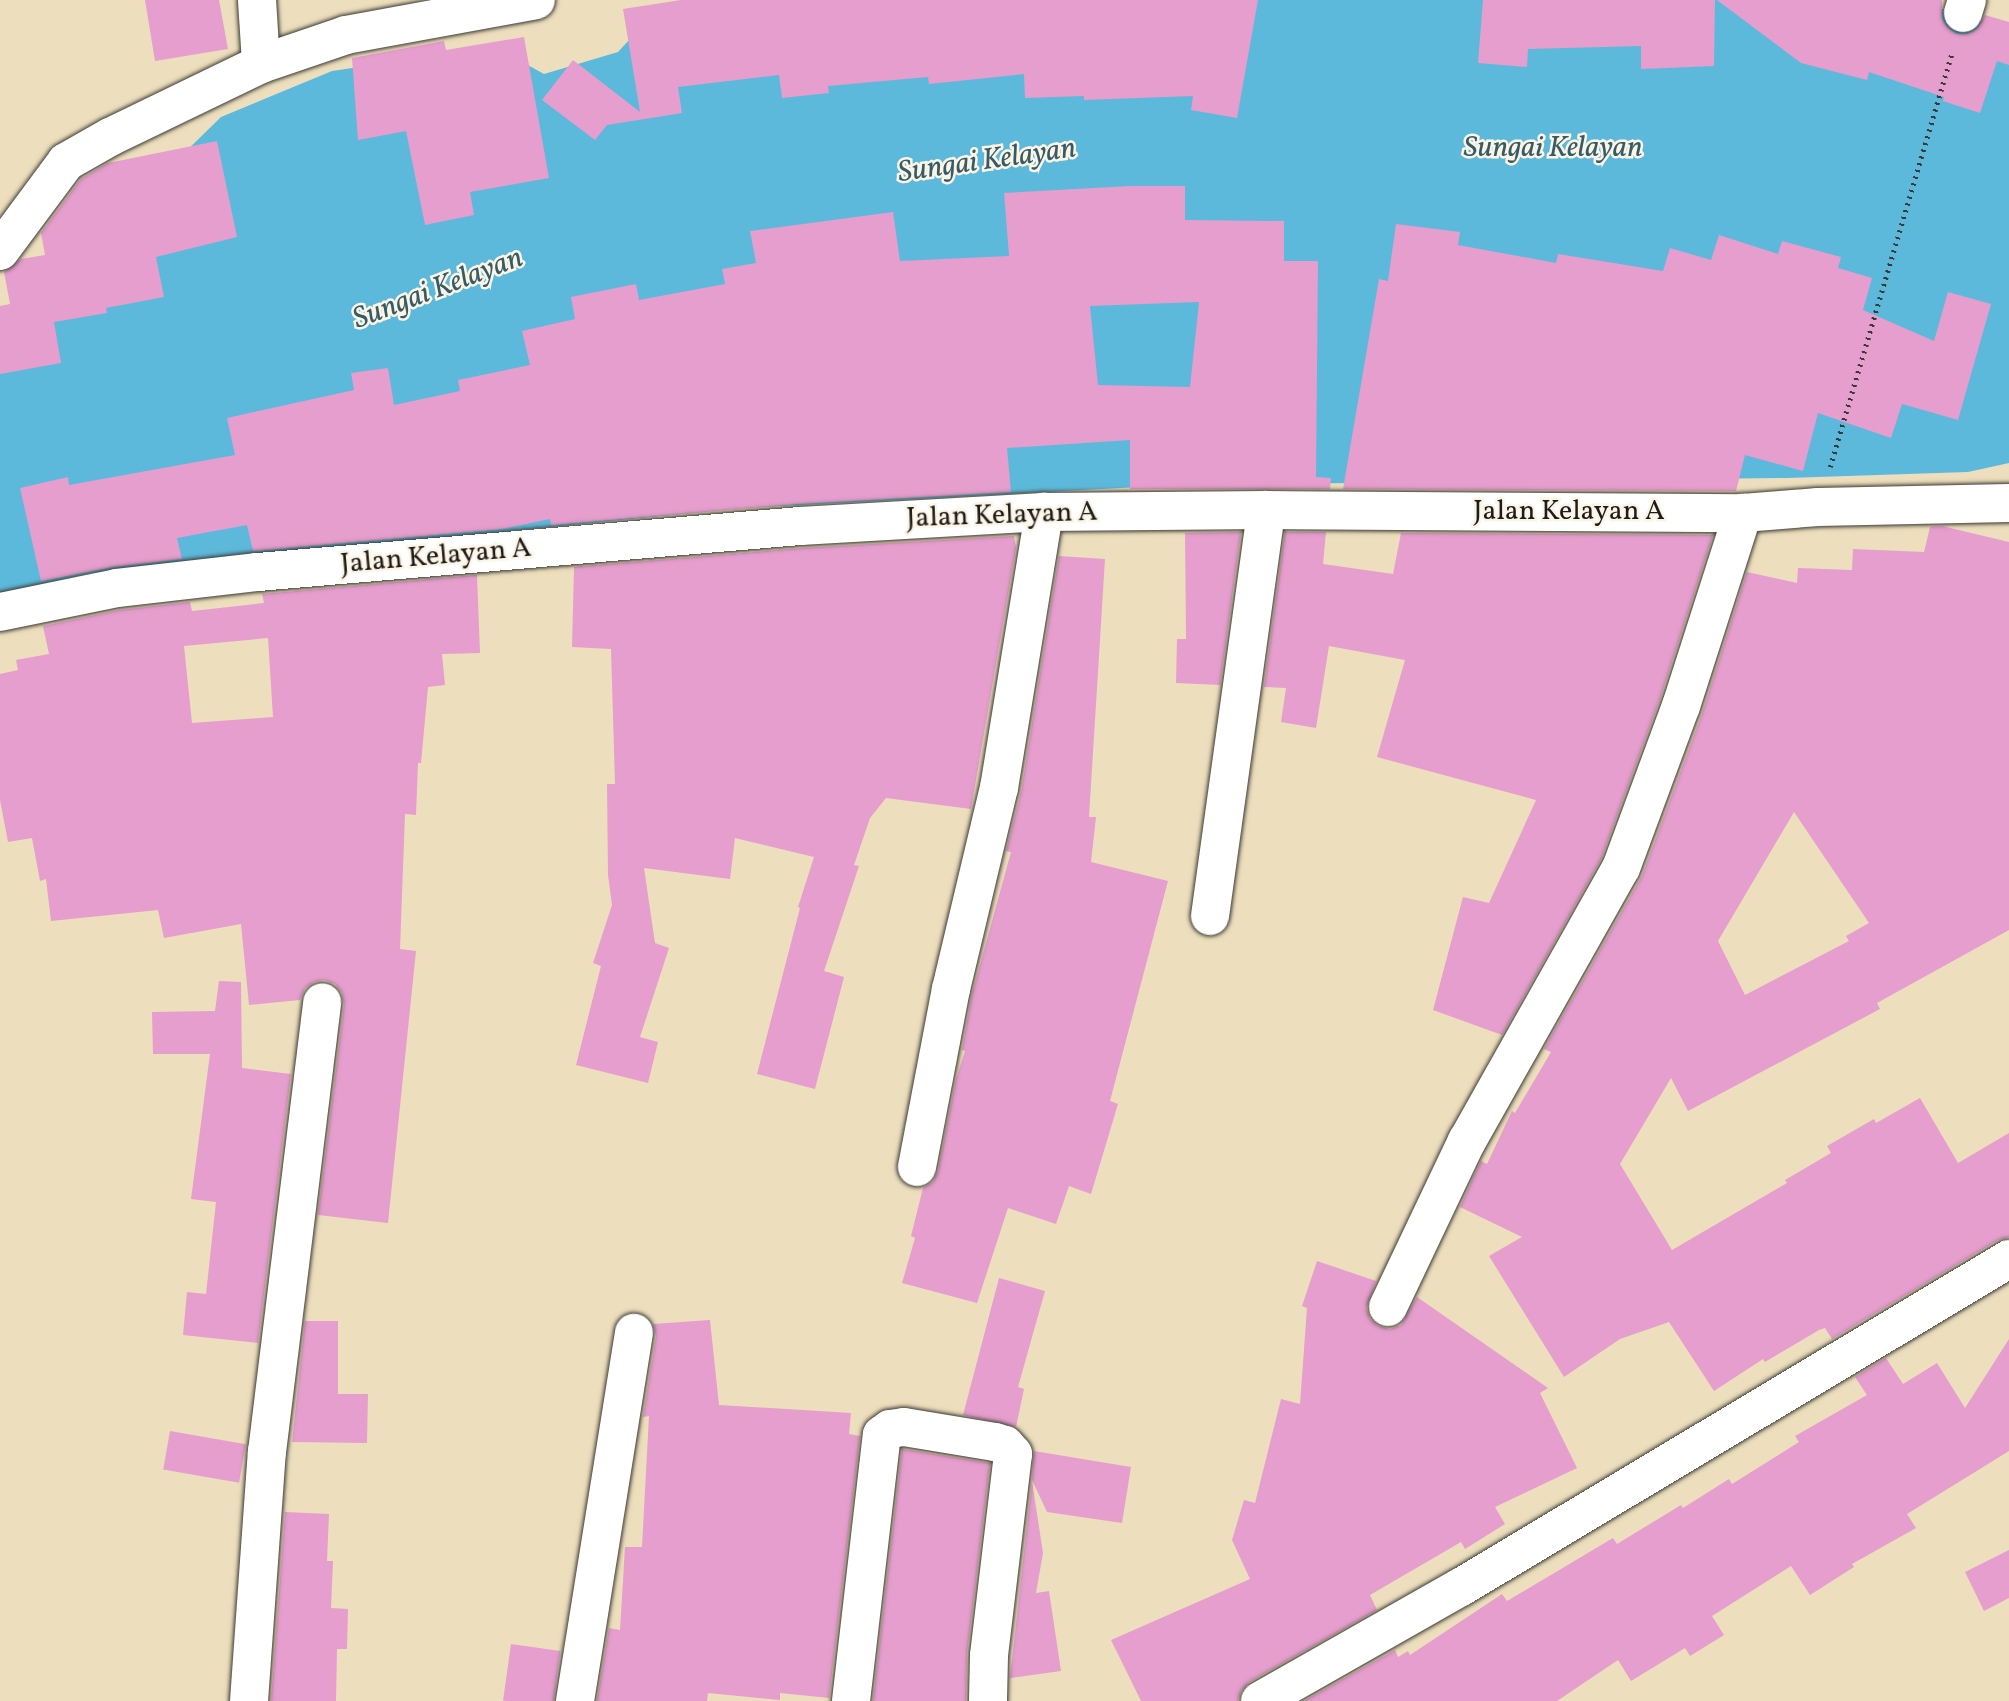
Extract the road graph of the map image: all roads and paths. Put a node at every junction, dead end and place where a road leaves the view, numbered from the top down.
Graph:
1 (257, 0) edge
2 (536, 0) edge
3 (488, 4) edge
4 (1965, 6) edge
5 (261, 64) junction
6 (0, 251) edge
7 (1821, 497) junction
8 (2009, 503) edge
9 (1266, 510) junction
10 (1044, 513) junction
11 (1743, 513) junction
12 (0, 612) edge
13 (1210, 916) dead end
14 (322, 1002) dead end
15 (918, 1167) dead end
16 (2009, 1259) edge
17 (1388, 1307) dead end
18 (634, 1333) dead end
19 (250, 1701) edge
20 (575, 1701) edge
21 (851, 1701) edge
22 (988, 1701) edge
23 (1260, 1701) edge

1 - 5 street
2 - 3 street
3 - 5 street
4 - 7 path
5 - 6 street
7 - 8 street, Jalan Kelayan A
7 - 11 street, Jalan Kelayan A
9 - 10 street, Jalan Kelayan A
9 - 11 street, Jalan Kelayan A
9 - 13 street
10 - 12 street, Jalan Kelayan A
10 - 15 street
11 - 17 street
14 - 19 street
16 - 23 street
18 - 20 street
21 - 22 street

